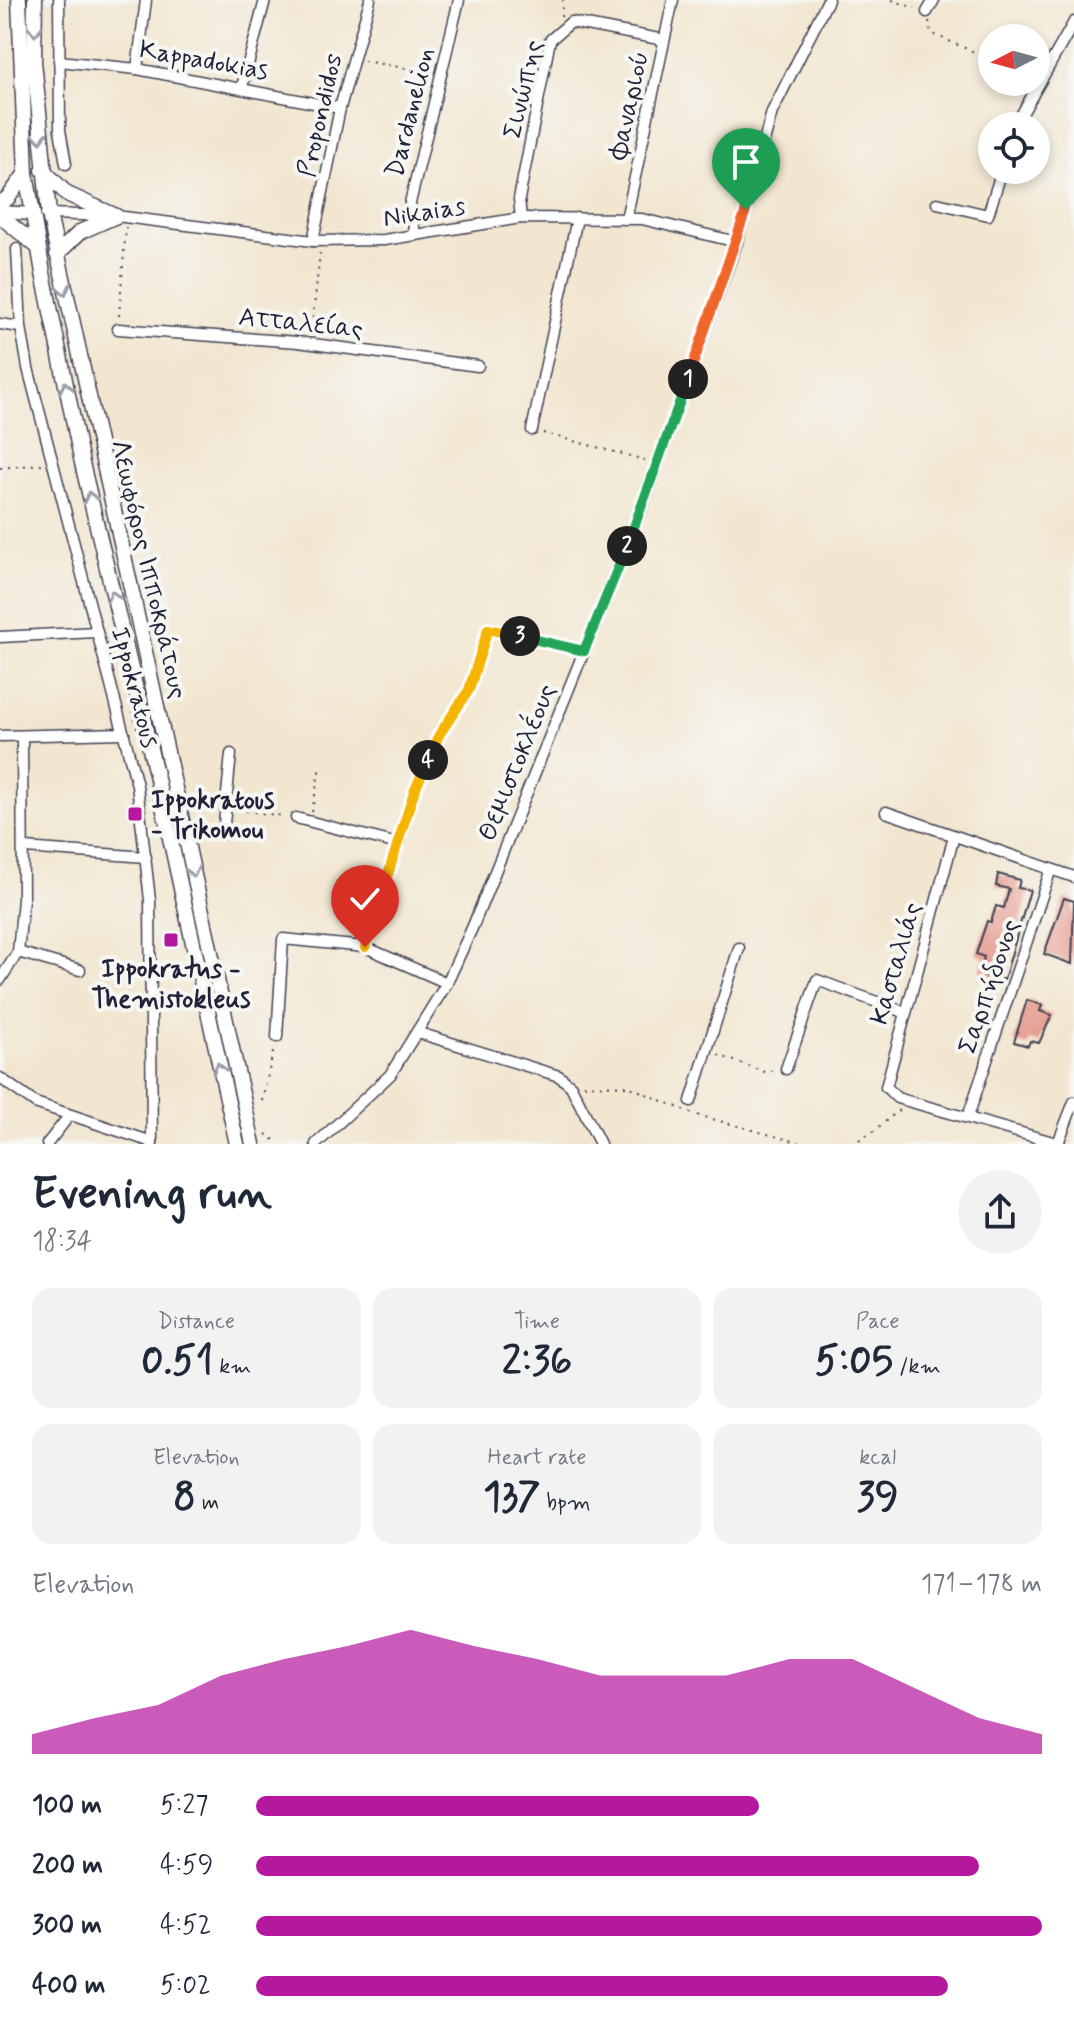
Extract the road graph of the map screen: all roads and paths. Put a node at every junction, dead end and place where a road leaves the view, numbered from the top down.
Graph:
1 (19, 0) edge
2 (35, 0) edge
3 (59, 0) edge
4 (146, 0) edge
5 (265, 0) edge
6 (370, 0) edge
7 (459, 0) edge
8 (673, 0) edge
9 (828, 0) edge
10 (892, 0) edge
11 (934, 0) edge
12 (927, 12) junction
13 (1074, 22) edge
14 (664, 40) junction
15 (978, 54) edge
16 (354, 59) junction
17 (59, 61) junction
18 (137, 69) junction
19 (441, 74) junction
20 (242, 87) junction
21 (340, 108) junction
22 (1023, 112) edge
23 (66, 164) dead end
24 (43, 170) junction
25 (26, 173) junction
26 (998, 184) edge
27 (0, 203) edge
28 (937, 203) dead end
29 (38, 210) junction
30 (0, 214) edge
31 (122, 217) junction
32 (521, 218) junction
33 (577, 218) junction
34 (626, 219) junction
35 (415, 235) junction
36 (317, 241) junction
37 (737, 242) junction
38 (38, 247) junction
39 (17, 249) dead end
40 (57, 254) junction
41 (0, 324) edge
42 (21, 327) junction
43 (118, 329) joint
44 (310, 343) junction
45 (478, 366) dead end
46 (532, 430) joint
47 (53, 463) junction
48 (658, 463) junction
49 (0, 468) edge
50 (488, 629) joint
51 (96, 632) junction
52 (0, 637) edge
53 (584, 651) junction
54 (124, 733) junction
55 (0, 736) edge
56 (22, 736) junction
57 (231, 754) dead end
58 (320, 766) dead end
59 (226, 808) junction
60 (886, 812) dead end
61 (296, 818) joint
62 (310, 821) junction
63 (223, 834) dead end
64 (954, 836) junction
65 (398, 844) junction
66 (25, 848) junction
67 (146, 857) junction
68 (1051, 869) junction
69 (1074, 877) edge
70 (365, 947) junction
71 (739, 948) dead end
72 (18, 952) junction
73 (80, 970) dead end
74 (0, 980) edge
75 (447, 983) junction
76 (904, 1012) junction
77 (419, 1033) junction
78 (277, 1037) joint
79 (708, 1051) junction
80 (786, 1069) joint
81 (0, 1078) edge
82 (903, 1099) junction
83 (262, 1101) dead end
84 (691, 1101) dead end
85 (1074, 1102) edge
86 (69, 1116) junction
87 (968, 1117) junction
88 (252, 1137) edge
89 (152, 1143) edge
90 (47, 1144) edge
91 (237, 1144) edge
92 (261, 1144) edge
93 (316, 1144) edge
94 (600, 1144) edge
95 (852, 1144) edge
96 (1059, 1144) edge

1 - 25 main road
2 -> 24 main road, Λεωφόρος Ιπποκράτους
3 - 17 street
4 - 18 street
5 - 20 street
6 - 16 street, Propondidos
7 - 19 street, Dardanelion
8 - 14 street, Φαναριού
9 - 37 street, Θεμιστοκλέους
10 - 12 path
11 - 12 street
12 - 15 path
13 - 22 street
14 - 32 street, Σινώπης
14 - 34 street, Φαναριού
16 - 19 path
16 - 21 street, Propondidos
17 - 18 street, Kappadokias
17 - 23 street
18 - 20 street, Kappadokias
19 - 35 street, Dardanelion
20 - 21 street, Kappadokias
21 - 36 street, Propondidos
24 - 29 main road, Λεωφόρος Ιπποκράτους
24 - 31 main road
25 - 27 main road
25 - 29 main road
26 - 28 street
29 - 30 street
29 - 31 street, Nikaias
29 - 38 main road, Λεωφόρος Ιπποκράτους
29 - 40 main road, Λεωφόρος Ιπποκράτους
30 - 38 main road
31 - 36 street, Nikaias
31 - 40 main road
31 - 43 path
32 - 33 street, Nikaias
32 - 35 street, Nikaias
33 - 34 street, Nikaias
33 - 46 street
34 - 37 street, Nikaias
35 - 36 street, Nikaias
36 - 44 path
37 - 48 street, Θεμιστοκλέους
91 -> 38 main road, Λεωφόρος Ιπποκράτους
39 - 42 street, Ippokratous
40 -> 88 main road, Λεωφόρος Ιπποκράτους
41 - 42 street
42 - 47 street, Ippokratous
43 - 44 street, Ατταλείας
44 - 45 street, Ατταλείας
46 - 48 path
47 - 49 path
47 - 51 street, Ippokratous
48 - 53 street, Θεμιστοκλέους
50 - 53 path
50 - 65 street
51 - 52 street
51 - 54 street, Ippokratous
53 - 75 street, Θεμιστοκλέους
54 - 56 street
54 - 67 street, Ippokratous
55 - 56 street
56 - 66 street
57 - 59 street
58 - 62 path
59 - 61 path
59 - 63 street
60 - 64 street
61 - 62 street
62 - 65 street
64 - 68 street
64 - 76 street, Κασταλιάς
65 - 70 street
66 - 67 street
66 - 72 street
67 - 89 street, Ippokratous
68 - 69 street
68 - 87 street, Σαρπήδονος
70 - 75 street
70 - 78 street
71 - 79 street
72 - 73 street
72 - 74 street
75 - 77 street, Θεμιστοκλέους
76 - 80 street
76 - 82 street, Κασταλιάς
77 - 93 street, Θεμιστοκλέους
77 - 94 street
78 - 83 path
79 - 80 path
79 - 84 street
81 - 86 street
82 - 87 street
82 - 95 path
85 - 96 street
86 - 89 street
86 - 90 street
87 - 96 street
88 - 92 main road

